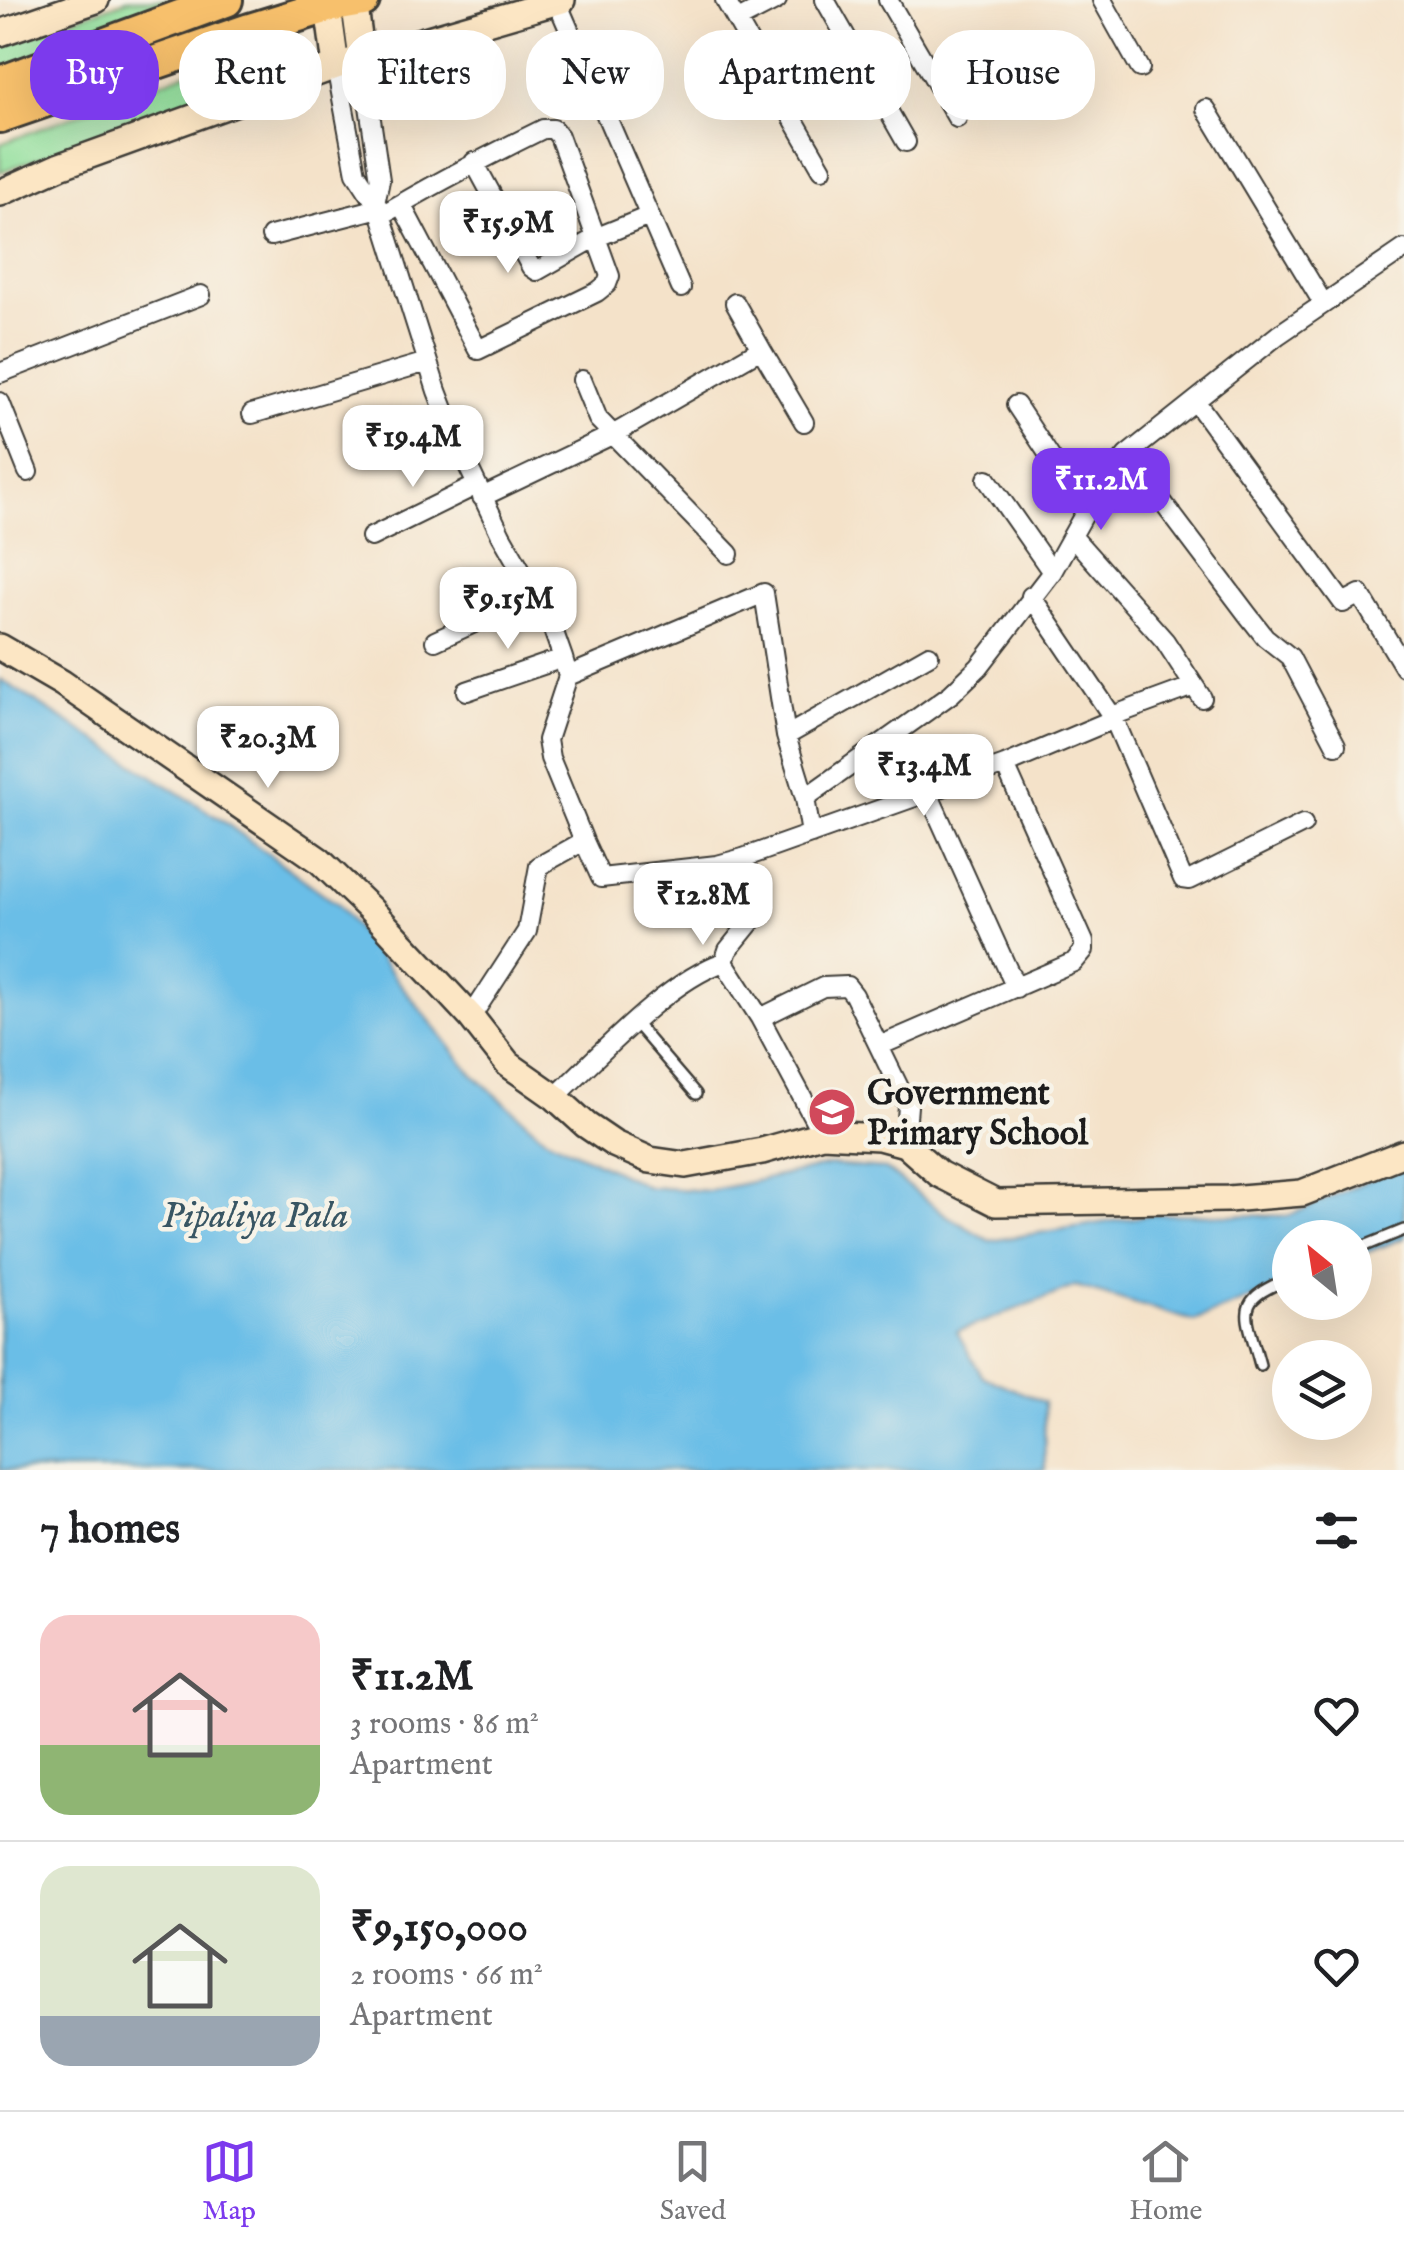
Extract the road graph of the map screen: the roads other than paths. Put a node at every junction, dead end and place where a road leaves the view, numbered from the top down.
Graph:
1 (96, 0) edge
2 (226, 0) edge
3 (725, 0) edge
4 (777, 0) edge
5 (825, 0) edge
6 (888, 0) edge
7 (1102, 0) edge
8 (560, 1) edge
9 (346, 2) edge
10 (738, 20) junction
11 (354, 30) edge
12 (461, 30) edge
13 (0, 33) edge
14 (342, 64) edge
15 (336, 66) junction
16 (1140, 68) dead end
17 (931, 74) edge
18 (0, 83) edge
19 (1206, 109) dead end
20 (0, 116) edge
21 (371, 120) edge
22 (906, 142) dead end
23 (474, 162) junction
24 (822, 169) dead end
25 (0, 192) edge
26 (401, 204) junction
27 (379, 207) junction
28 (649, 216) junction
29 (271, 236) dead end
30 (595, 238) junction
31 (1404, 249) edge
32 (680, 288) dead end
33 (201, 294) dead end
34 (735, 302) dead end
35 (1324, 304) junction
36 (761, 349) junction
37 (428, 362) junction
38 (0, 373) edge
39 (582, 380) dead end
40 (0, 402) edge
41 (1196, 402) junction
42 (1016, 405) dead end
43 (252, 414) dead end
44 (804, 422) dead end
45 (4, 427) edge
46 (614, 434) junction
47 (1127, 455) junction
48 (28, 472) dead end
49 (987, 478) dead end
50 (480, 491) junction
51 (1086, 511) junction
52 (1072, 536) junction
53 (371, 537) dead end
54 (729, 554) dead end
55 (1052, 572) junction
56 (535, 595) junction
57 (1032, 596) junction
58 (435, 641) dead end
59 (0, 648) edge
60 (929, 655) dead end
61 (566, 667) junction
62 (1404, 668) edge
63 (468, 691) dead end
64 (1113, 718) junction
65 (786, 736) junction
66 (1336, 745) dead end
67 (1005, 766) junction
68 (928, 793) junction
69 (805, 798) junction
70 (1304, 824) dead end
71 (810, 834) junction
72 (584, 841) junction
73 (742, 858) junction
74 (724, 962) junction
75 (1016, 988) junction
76 (470, 1017) junction
77 (760, 1018) junction
78 (635, 1022) junction
79 (879, 1046) junction
80 (696, 1094) dead end
81 (555, 1097) junction
82 (822, 1134) junction
83 (905, 1144) junction
84 (1403, 1155) edge
85 (1404, 1230) edge
86 (1372, 1243) edge
87 (1272, 1286) edge
88 (1260, 1365) dead end

1 - 13 street
2 - 18 highway
3 - 10 street
4 - 10 street
5 - 22 street
6 - 17 street
7 - 16 street
8 - 12 street
8 - 28 street
9 - 11 street
9 - 15 street
9 - 20 highway
10 - 24 street
14 - 15 street
15 - 25 street
15 - 27 street
19 - 35 street
21 - 27 street
23 - 26 street
23 - 30 street
23 - 30 street
26 - 27 street
26 - 30 street
27 - 29 street
27 - 37 street
28 - 30 street
28 - 32 street
31 - 35 street
33 - 38 street
34 - 36 street
35 - 41 street
36 - 44 street
36 - 46 street
37 - 43 street
37 - 50 street
39 - 46 street
40 - 45 street
41 - 47 street
41 - 62 street
42 - 51 street
45 - 48 street
46 - 50 street
46 - 54 street
47 - 51 street
47 - 66 street
49 - 55 street
50 - 53 street
50 - 56 street
51 - 52 street
52 - 55 street
52 - 64 street
55 - 57 street
56 - 58 street
56 - 61 street
57 - 64 street
57 - 69 street
59 - 76 street
60 - 65 street
61 - 63 street
61 - 65 street
61 - 72 street
64 - 67 street
64 - 70 street
65 - 69 street
67 - 68 street
67 - 75 street
68 - 71 street
68 - 75 street
69 - 71 street
71 - 73 street
72 - 73 street
72 - 76 street
73 - 74 street
74 - 77 street
74 - 78 street
75 - 79 street
76 - 81 street
77 - 79 street
77 - 82 street
78 - 80 lane
78 - 81 street
79 - 83 street
81 - 82 street
82 - 83 street
83 - 84 street
85 - 86 lane
87 - 88 lane

